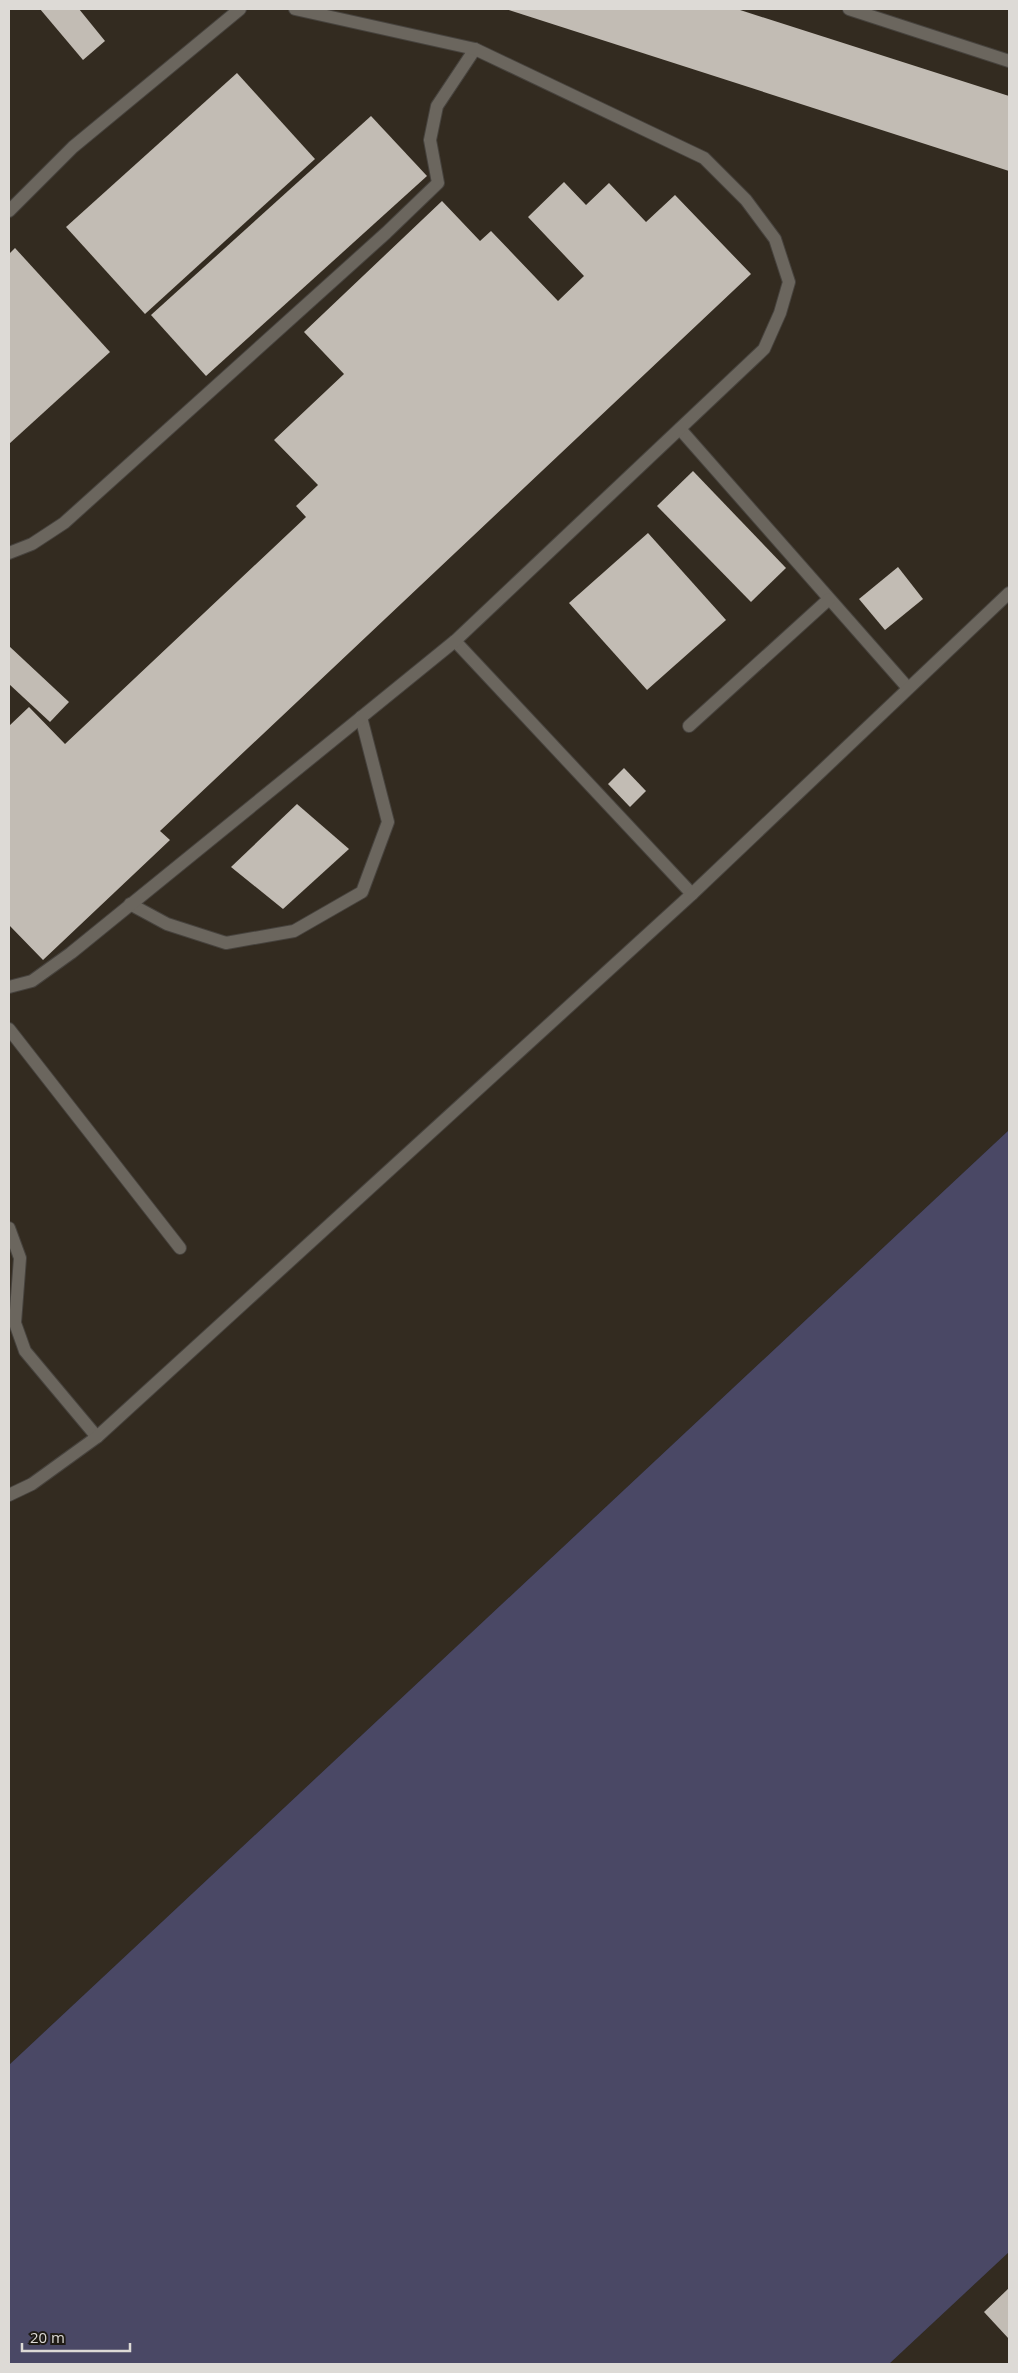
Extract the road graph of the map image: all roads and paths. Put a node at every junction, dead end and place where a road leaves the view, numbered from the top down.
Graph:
1 (240, 9) edge
2 (295, 9) edge
3 (849, 9) edge
4 (475, 49) junction
5 (1009, 61) edge
6 (9, 211) edge
7 (680, 429) junction
8 (9, 553) edge
9 (1009, 594) edge
10 (829, 599) junction
11 (455, 642) junction
12 (908, 688) junction
13 (361, 717) junction
14 (689, 726) dead end
15 (692, 894) junction
16 (130, 904) junction
17 (9, 987) edge
18 (9, 1029) edge
19 (9, 1228) edge
20 (180, 1248) dead end
21 (97, 1437) junction
22 (9, 1494) edge

1 - 6 lane
2 - 4 lane
3 - 5 lane
4 - 7 lane
4 - 8 lane
7 - 10 lane
7 - 11 lane
9 - 12 lane
10 - 12 lane
10 - 14 lane
11 - 13 lane
11 - 15 lane
12 - 15 lane
13 - 16 lane
13 - 16 lane
15 - 21 lane
16 - 17 lane
18 - 20 lane
19 - 21 lane
21 - 22 lane

